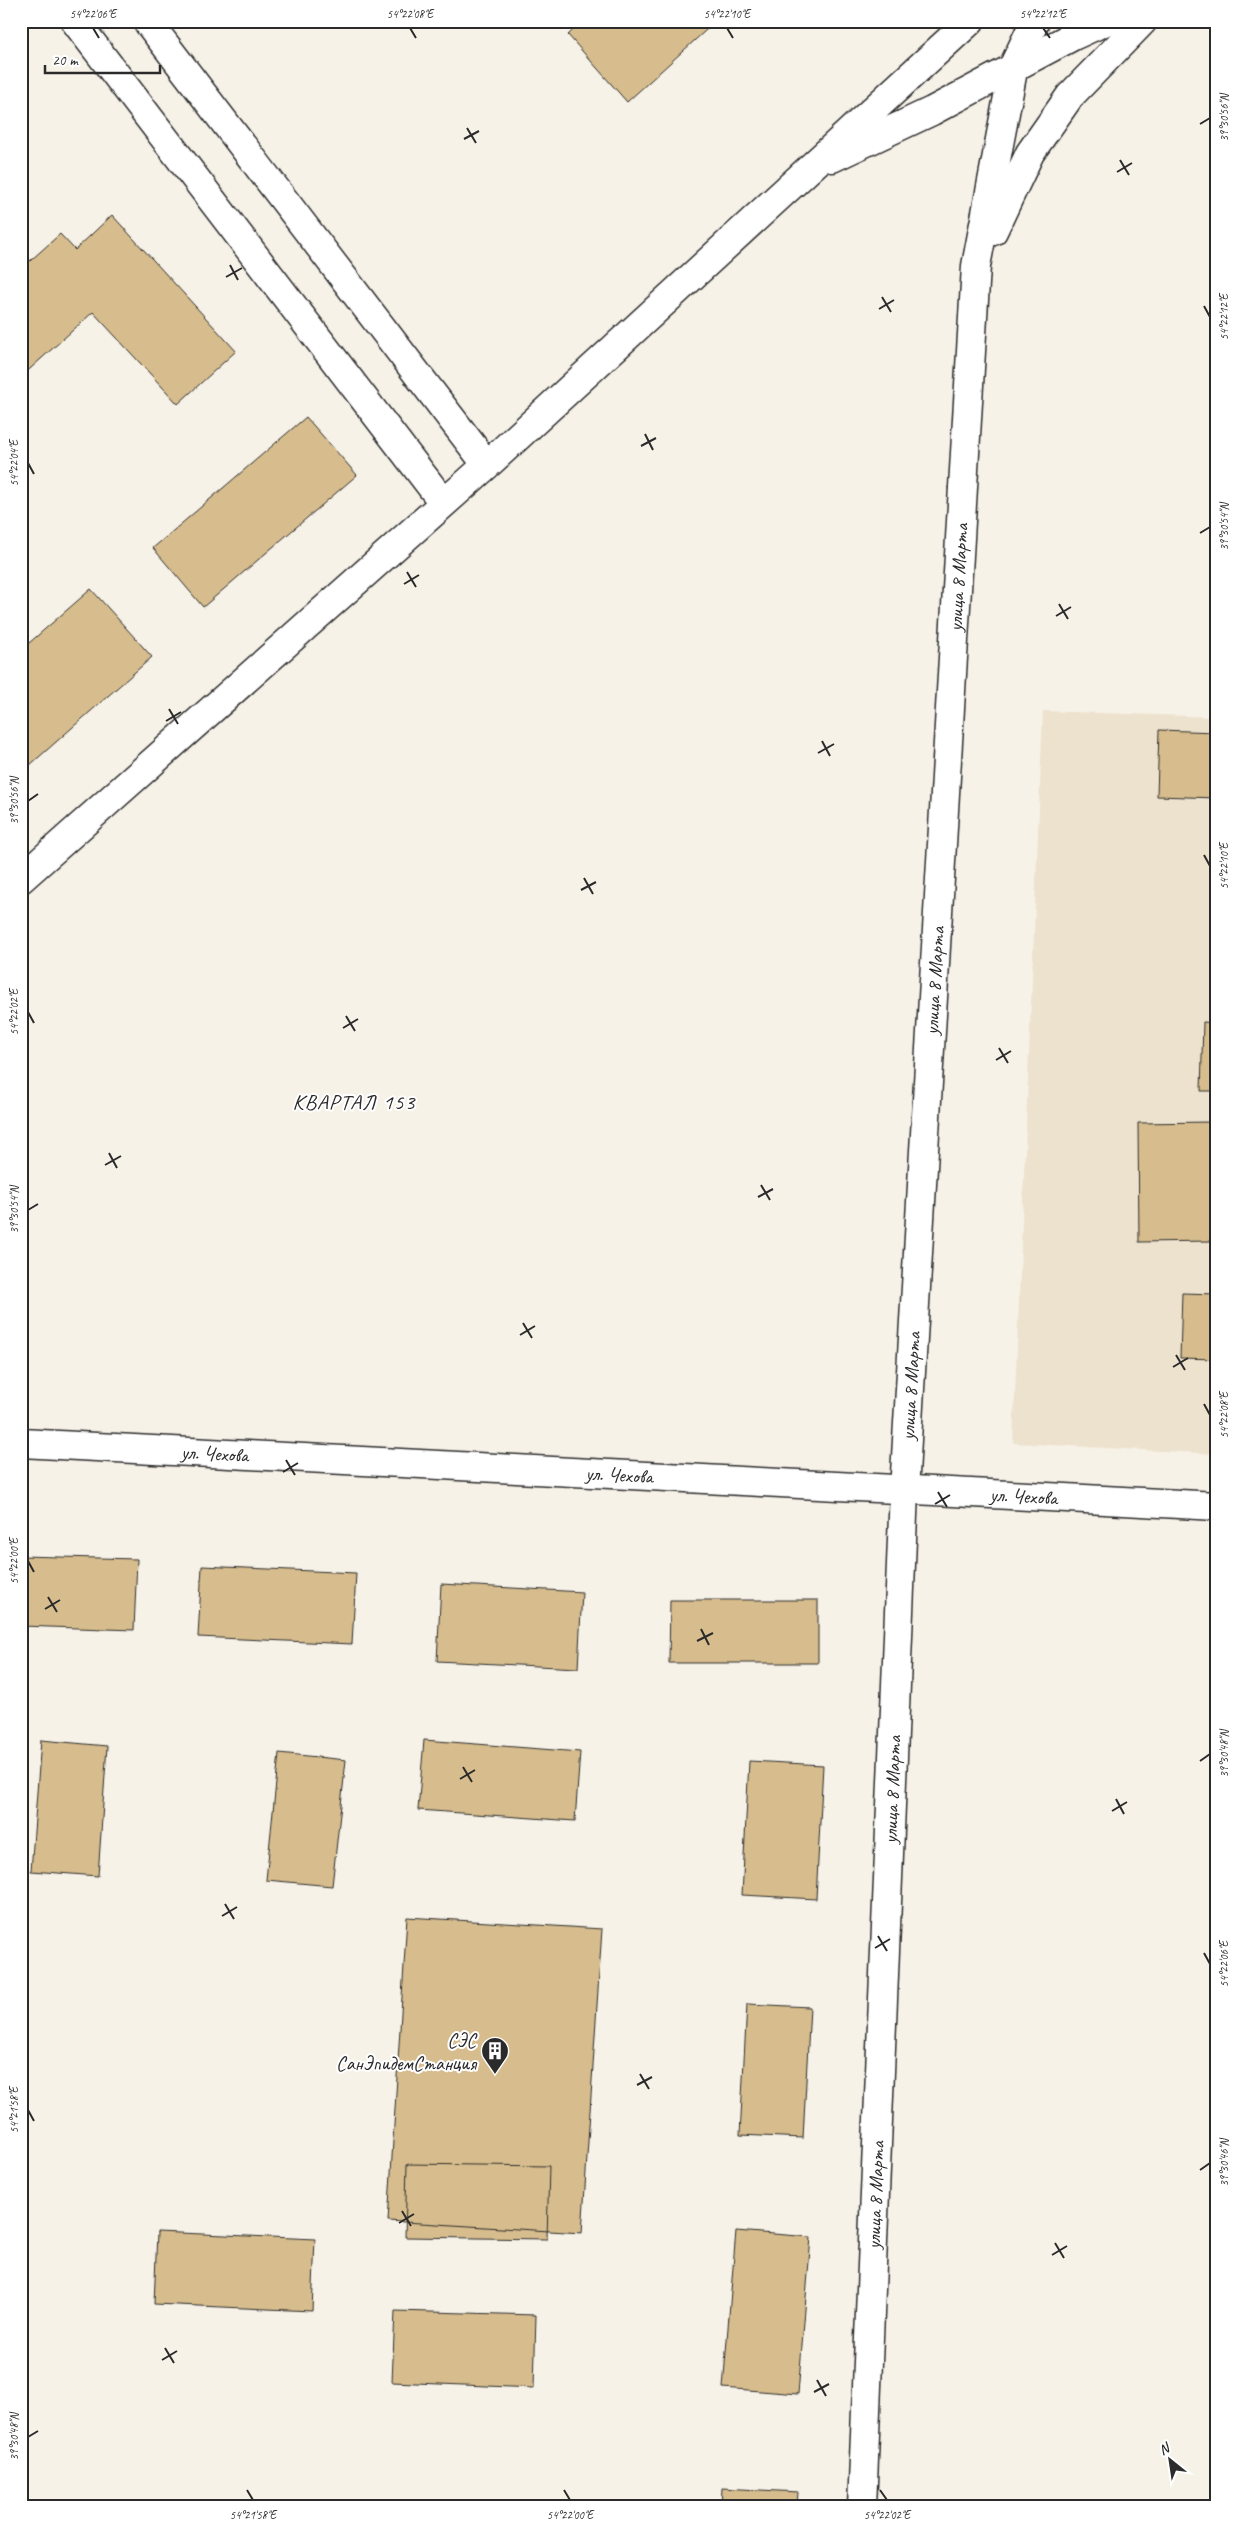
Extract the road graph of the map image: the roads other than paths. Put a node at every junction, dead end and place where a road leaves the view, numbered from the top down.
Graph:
1 (75, 21) edge
2 (147, 21) edge
3 (970, 21) edge
4 (1035, 21) edge
5 (1106, 21) edge
6 (1143, 21) edge
7 (1014, 65) junction
8 (804, 172) junction
9 (976, 266) junction
10 (487, 464) junction
11 (443, 502) junction
12 (21, 879) edge
13 (21, 1443) edge
14 (904, 1491) junction
15 (1217, 1506) edge
16 (862, 2507) edge

1 - 11 street
2 - 10 street
3 - 8 street
4 - 7 street
5 - 7 street
6 - 9 street
7 - 8 street
7 - 9 street
8 - 10 street
9 - 14 street, улица 8 Марта
10 - 11 street
11 - 12 street
13 - 14 street, ул. Чехова
14 - 15 street, ул. Чехова
14 - 16 street, улица 8 Марта

